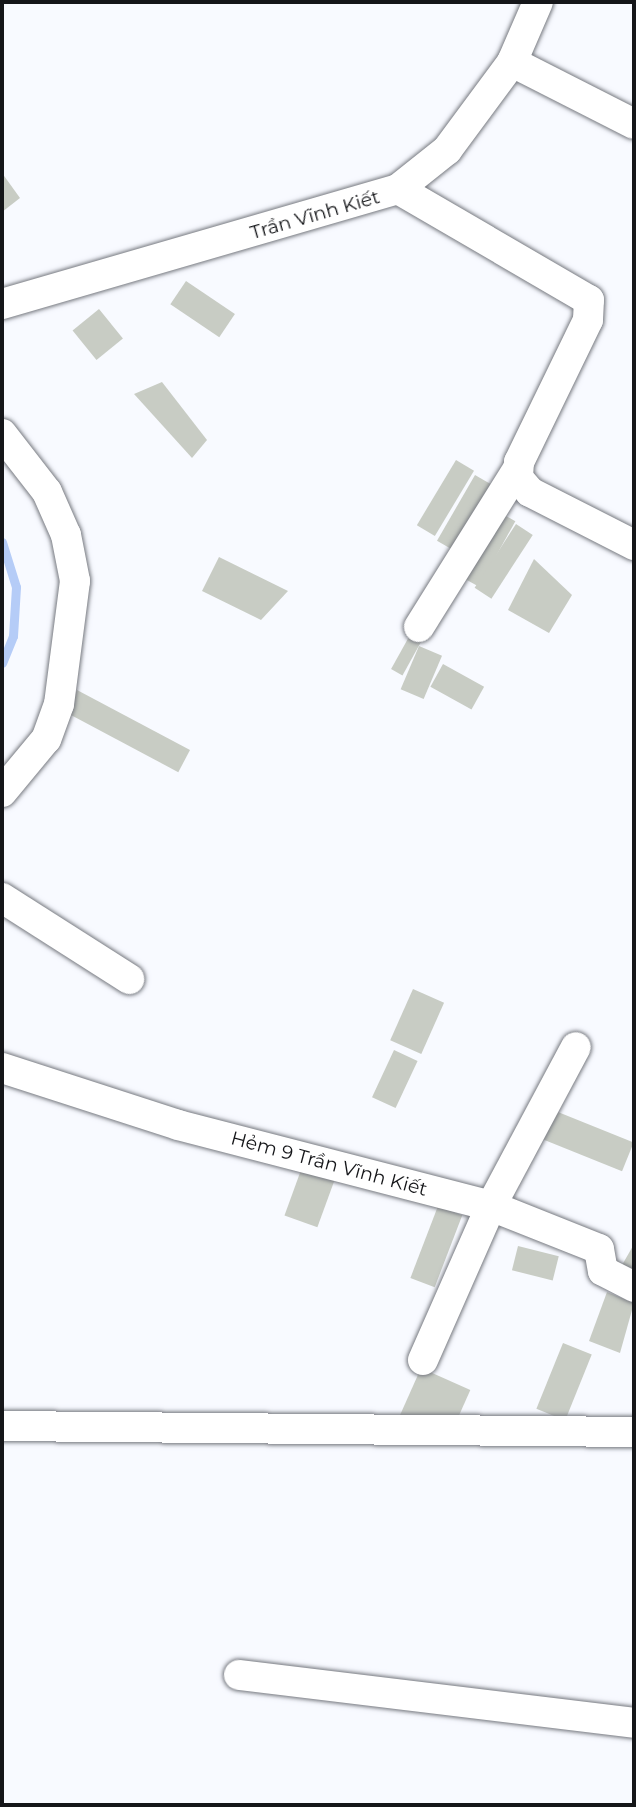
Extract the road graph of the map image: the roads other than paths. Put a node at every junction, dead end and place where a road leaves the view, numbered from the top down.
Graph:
1 (538, 2) edge
2 (512, 62) junction
3 (634, 124) edge
4 (398, 189) junction
5 (2, 304) edge
6 (2, 434) edge
7 (517, 470) junction
8 (634, 545) edge
9 (419, 627) dead end
10 (2, 792) edge
11 (2, 898) edge
12 (129, 979) dead end
13 (576, 1047) dead end
14 (2, 1068) edge
15 (491, 1206) junction
16 (634, 1287) edge
17 (423, 1360) dead end
18 (2, 1426) edge
19 (634, 1432) edge
20 (239, 1675) dead end
21 (634, 1723) edge

1 - 2 street, Trần Vĩnh Kiết
2 - 3 street
2 - 4 street, Trần Vĩnh Kiết
4 - 5 street, Trần Vĩnh Kiết
4 - 7 street
6 - 10 street
7 - 8 street
7 - 9 street
11 - 12 street
13 - 15 street
14 - 15 street, Hẻm 9 Trần Vĩnh Kiết
15 - 16 street, Hẻm 9 Trần Vĩnh Kiết
15 - 17 street
18 - 19 street
20 - 21 street

